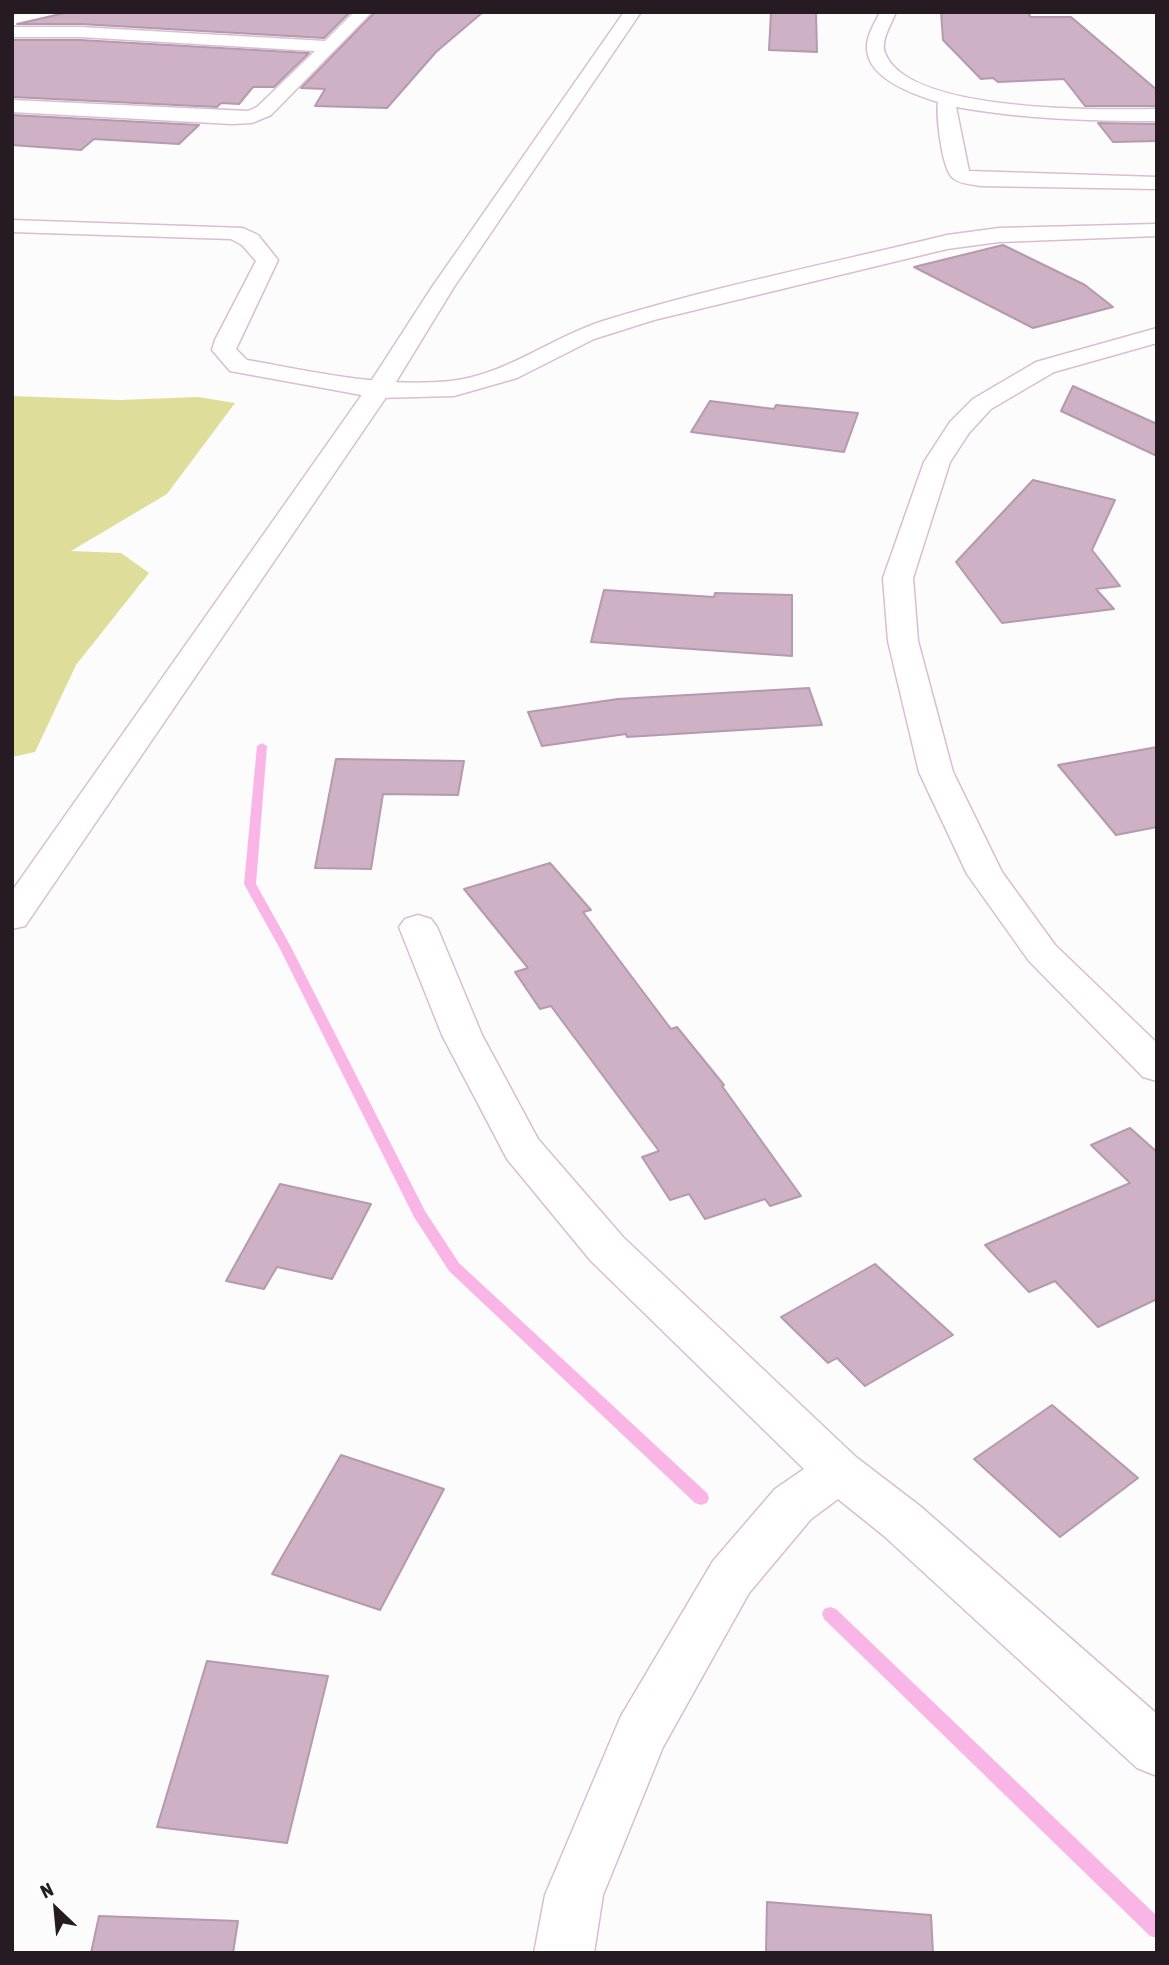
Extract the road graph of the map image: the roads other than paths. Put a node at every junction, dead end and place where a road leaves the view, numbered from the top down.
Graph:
1 (364, 12) edge
2 (633, 12) edge
3 (888, 12) edge
4 (12, 32) edge
5 (327, 46) junction
6 (948, 98) junction
7 (12, 106) edge
8 (1157, 115) edge
9 (1157, 183) edge
10 (12, 226) edge
11 (1157, 230) edge
12 (1157, 335) edge
13 (377, 390) junction
14 (12, 918) edge
15 (418, 927) dead end
16 (1157, 1067) edge
17 (839, 1471) junction
18 (1157, 1750) edge
19 (564, 1953) edge

1 - 5 street
2 - 13 street
3 - 6 street
4 - 5 street
5 - 7 street
6 - 8 street
6 - 9 street
10 - 13 street
11 - 13 street
12 - 16 street
13 - 14 street
15 - 17 street
17 - 18 street
17 - 19 street

